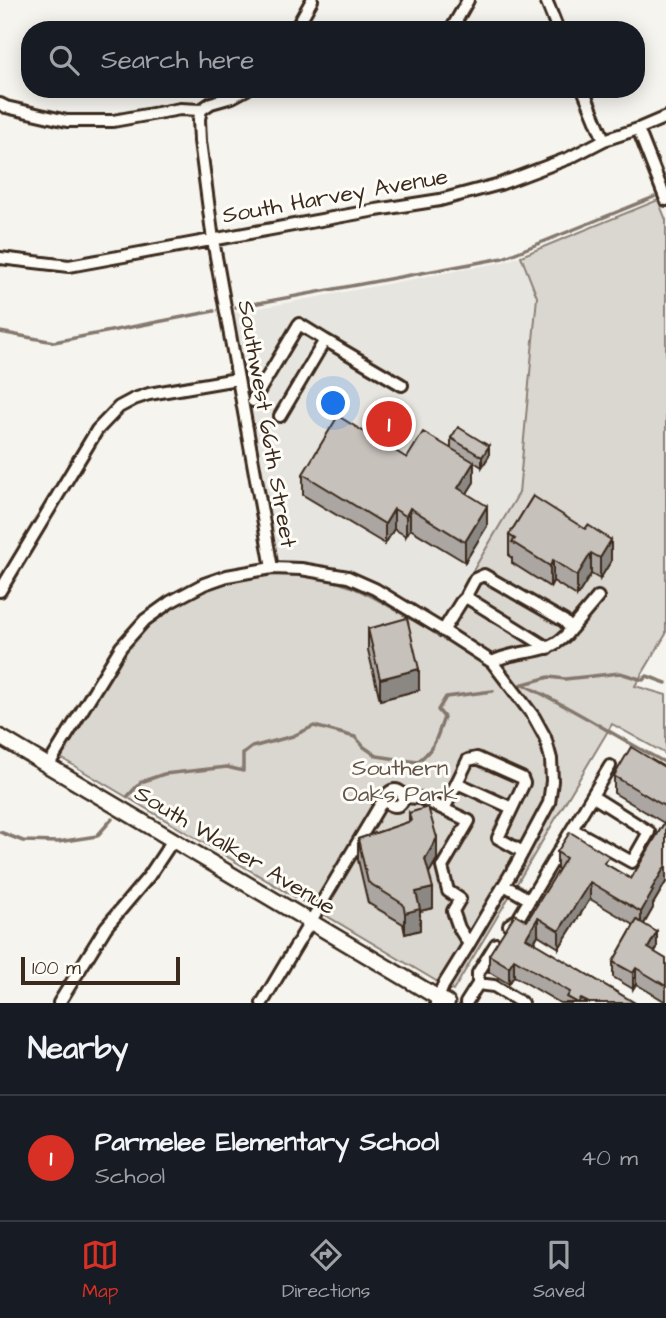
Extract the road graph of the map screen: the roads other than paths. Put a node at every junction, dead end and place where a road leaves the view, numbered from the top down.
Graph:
1 (312, 0) edge
2 (468, 0) edge
3 (546, 0) edge
4 (300, 21) edge
5 (456, 21) edge
6 (554, 21) edge
7 (228, 98) edge
8 (587, 98) edge
9 (0, 104) edge
10 (201, 110) junction
11 (666, 117) edge
12 (638, 129) junction
13 (604, 140) junction
14 (666, 200) edge
15 (214, 240) junction
16 (0, 258) edge
17 (325, 340) junction
18 (237, 379) junction
19 (402, 386) dead end
20 (253, 401) dead end
21 (280, 416) dead end
22 (272, 568) junction
23 (0, 591) edge
24 (467, 596) junction
25 (598, 597) dead end
26 (571, 629) junction
27 (443, 631) junction
28 (548, 648) junction
29 (492, 662) junction
30 (0, 737) edge
31 (48, 766) junction
32 (610, 766) dead end
33 (457, 783) junction
34 (592, 796) junction
35 (512, 808) junction
36 (444, 809) junction
37 (572, 829) junction
38 (173, 840) junction
39 (523, 852) junction
40 (504, 885) junction
41 (530, 900) junction
42 (311, 922) junction
43 (469, 944) junction
44 (478, 984) junction
45 (440, 1001) edge
46 (59, 1003) edge
47 (262, 1003) edge
48 (466, 1003) edge
49 (522, 1003) edge

1 - 4 street
2 - 5 street
3 - 6 street
7 - 10 street
8 - 13 street
9 - 10 street
10 - 15 street, Southwest 66th Street
11 - 12 street, South Harvey Avenue
12 - 13 street, South Harvey Avenue
12 - 14 street
13 - 15 street, South Harvey Avenue
15 - 16 street, South Harvey Avenue
15 - 18 street, Southwest 66th Street
17 - 19 street
17 - 20 street
17 - 21 street
18 - 22 street, Southwest 66th Street
18 - 23 street
22 - 27 street
22 - 31 street, Southwest 66th Street
24 - 26 street
24 - 27 street
24 - 28 street
25 - 26 street
26 - 28 street
27 - 29 street
28 - 29 street
29 - 39 street
30 - 31 main road, South Walker Avenue
31 - 38 main road, South Walker Avenue
32 - 34 street
33 - 35 street
33 - 35 street
33 - 36 street
34 - 37 street
34 - 37 street
35 - 39 street
36 - 42 street
36 - 43 street
37 - 41 street
38 - 42 main road, South Walker Avenue
38 - 46 street
39 - 40 street
40 - 41 street
40 - 43 street
41 - 44 street
42 - 45 main road, South Walker Avenue
42 - 47 street
43 - 45 street
44 - 48 street
44 - 49 street

